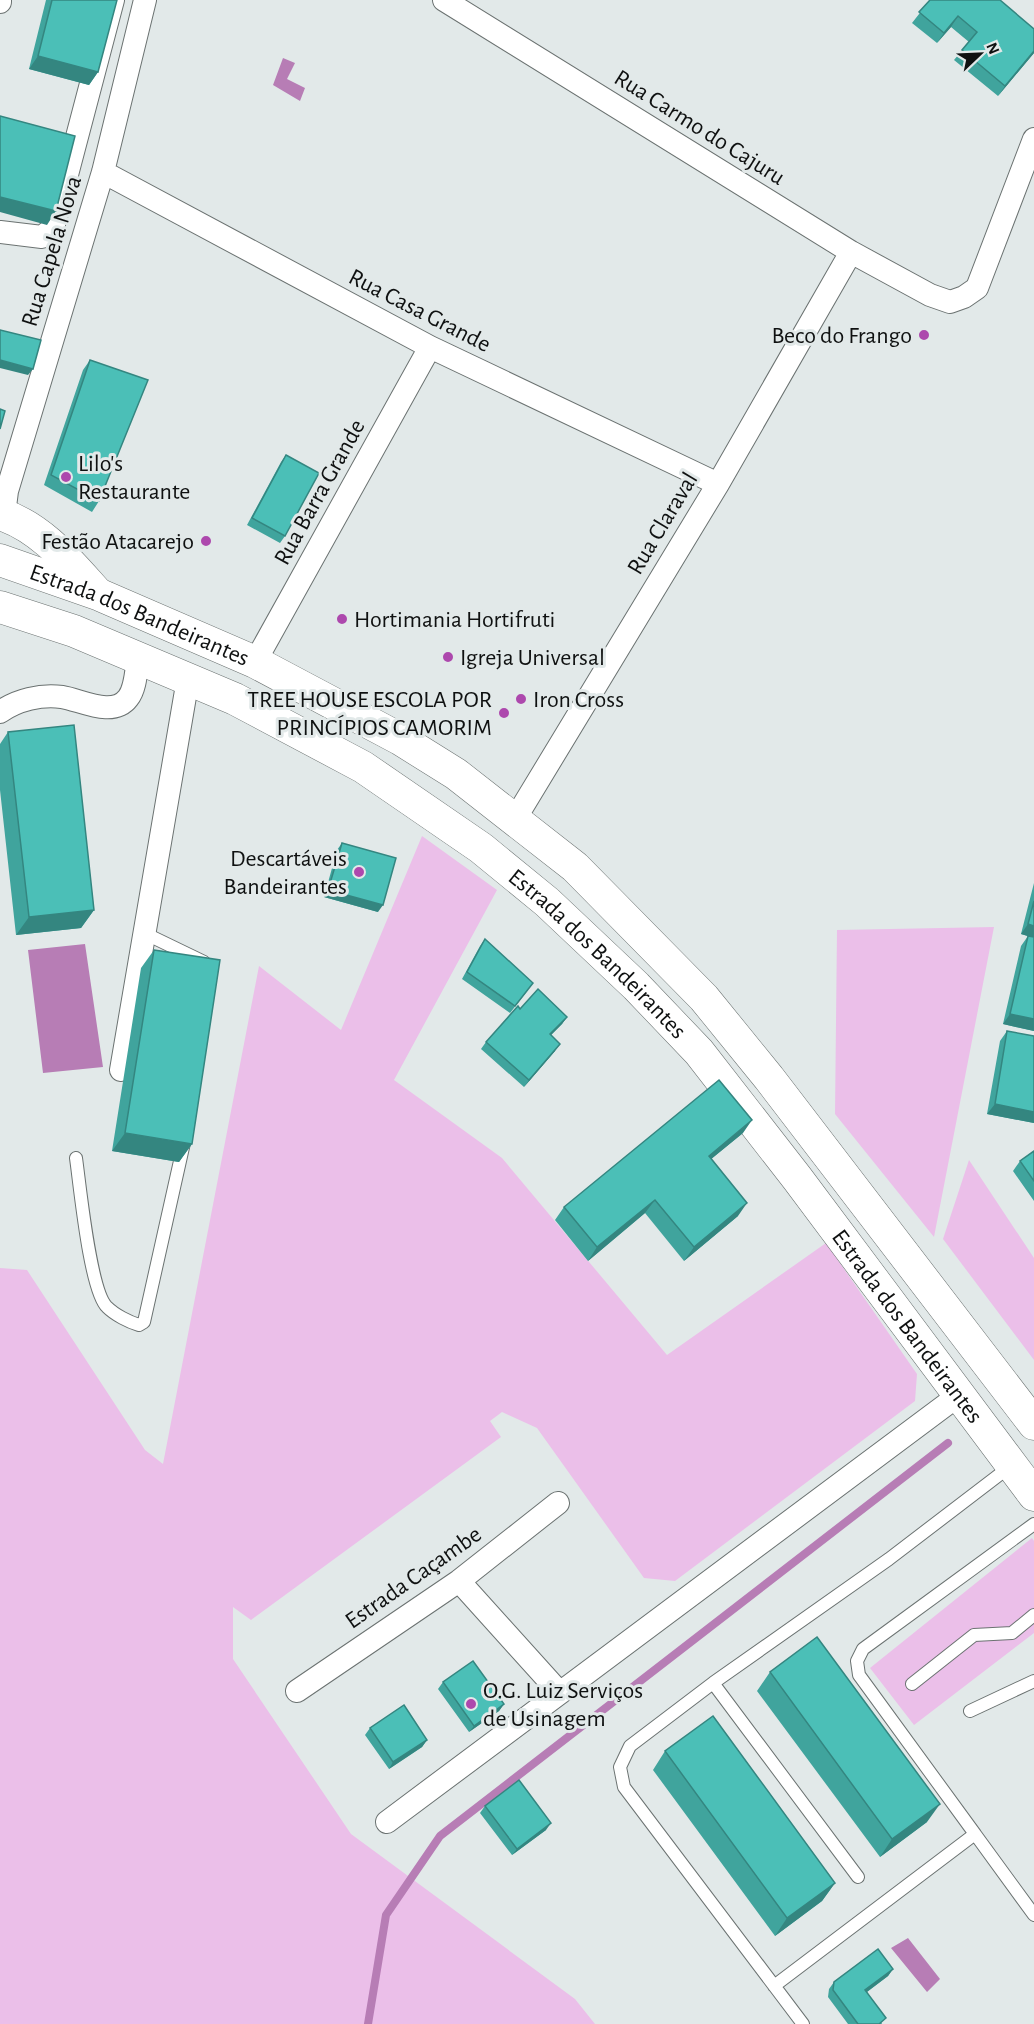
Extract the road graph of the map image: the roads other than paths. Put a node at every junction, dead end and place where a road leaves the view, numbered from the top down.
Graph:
1 (113, 0) edge
2 (145, 0) edge
3 (444, 0) edge
4 (1034, 139) edge
5 (103, 172) junction
6 (0, 232) edge
7 (851, 252) junction
8 (430, 347) junction
9 (718, 484) junction
10 (3, 501) edge
11 (0, 561) edge
12 (100, 596) junction
13 (0, 608) edge
14 (138, 658) junction
15 (255, 662) junction
16 (188, 679) junction
17 (0, 712) edge
18 (515, 819) junction
19 (146, 934) junction
20 (210, 969) edge
21 (121, 1070) dead end
22 (187, 1129) edge
23 (76, 1158) dead end
24 (959, 1395) junction
25 (1034, 1424) edge
26 (1012, 1465) junction
27 (1034, 1495) edge
28 (558, 1503) dead end
29 (1034, 1524) edge
30 (459, 1581) junction
31 (1034, 1615) edge
32 (1034, 1681) edge
33 (713, 1683) junction
34 (912, 1684) dead end
35 (297, 1691) dead end
36 (560, 1693) junction
37 (969, 1711) dead end
38 (387, 1822) dead end
39 (975, 1834) junction
40 (858, 1877) dead end
41 (1034, 1915) edge
42 (774, 1986) junction
43 (803, 2024) edge

1 - 6 street
2 - 5 street, Rua Capela Nova
3 - 7 street, Rua Carmo do Cajuru
4 - 7 street, Rua Carmo do Cajuru
5 - 8 street, Rua Casa Grande
5 - 10 street, Rua Capela Nova
7 - 9 street, Rua Claraval
8 - 9 street, Rua Casa Grande
8 - 15 street, Rua Barra Grande
9 - 18 street, Rua Claraval
10 - 12 main road
11 - 12 main road, Estrada dos Bandeirantes
12 - 15 main road, Estrada dos Bandeirantes
13 - 14 main road, Estrada dos Bandeirantes
14 - 16 main road, Estrada dos Bandeirantes
14 - 17 street
15 - 18 main road, Estrada dos Bandeirantes
16 - 19 street
16 - 24 main road, Estrada dos Bandeirantes
18 - 25 main road, Estrada dos Bandeirantes
19 - 20 lane
19 - 21 street
22 - 23 lane
24 - 26 main road, Estrada dos Bandeirantes
24 - 36 street
26 - 27 main road, Estrada dos Bandeirantes
26 - 33 lane
28 - 30 street, Estrada Caçambe
29 - 39 lane
30 - 35 street, Estrada Caçambe
30 - 36 street
31 - 34 lane
32 - 37 lane
33 - 40 lane
33 - 42 lane
36 - 38 street
39 - 41 lane
39 - 42 lane
42 - 43 lane

